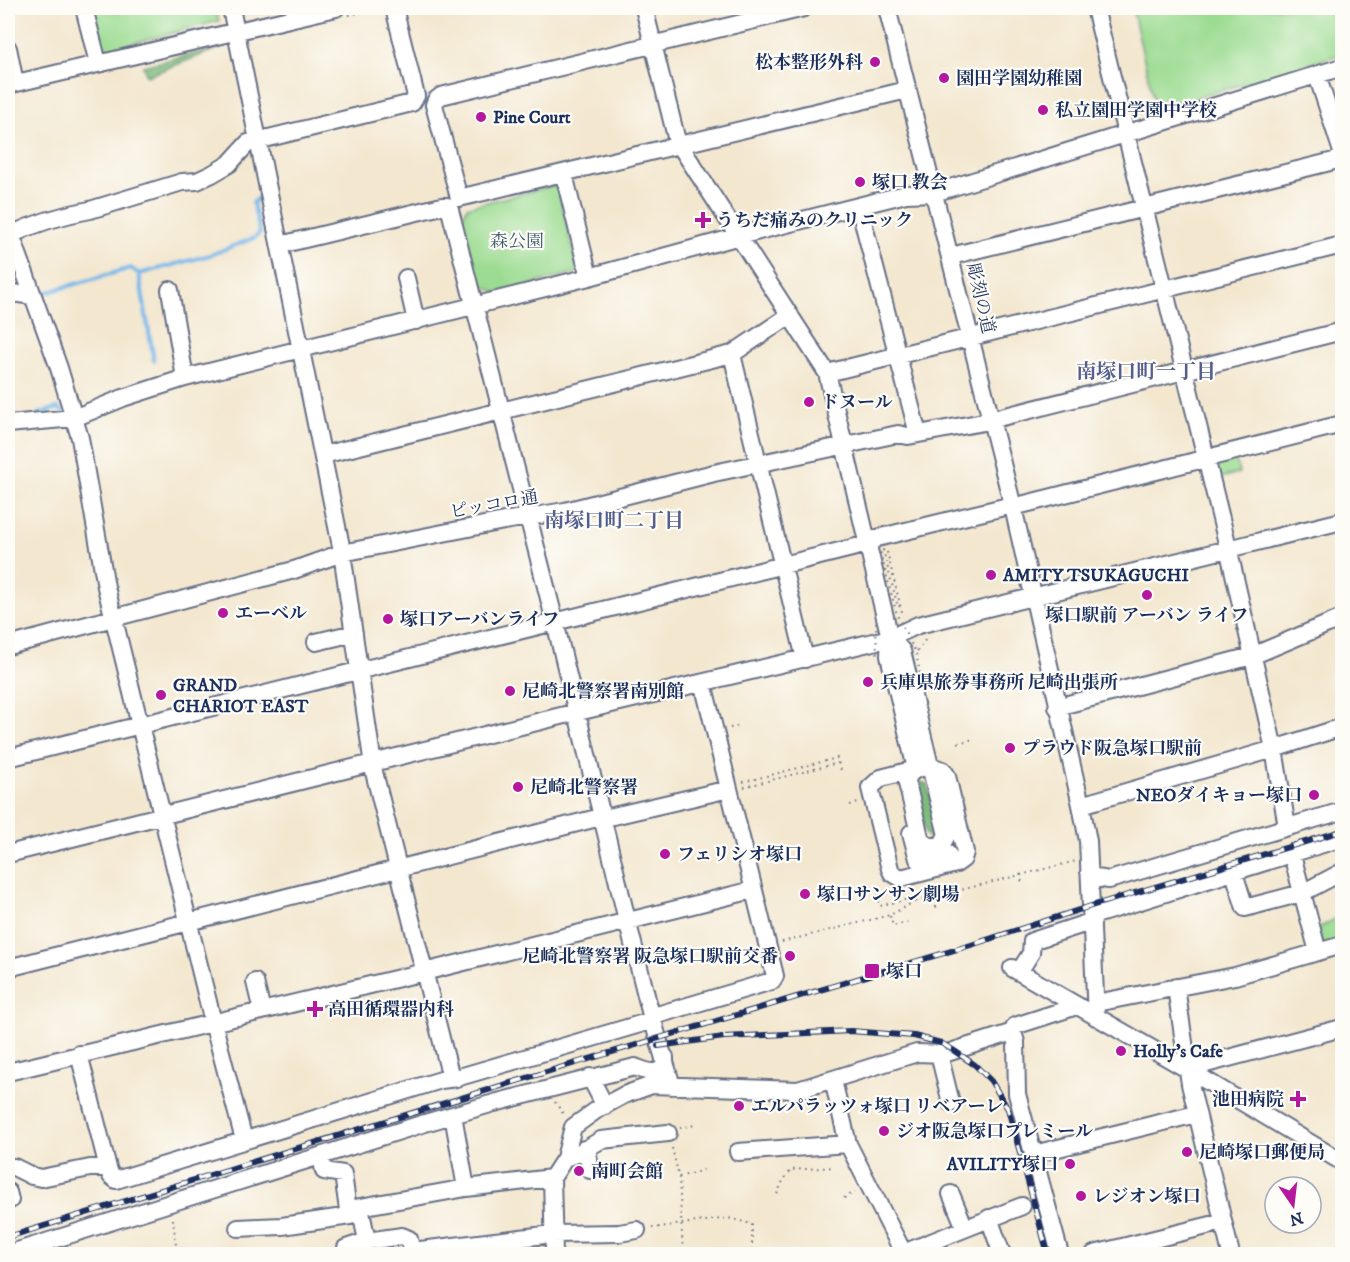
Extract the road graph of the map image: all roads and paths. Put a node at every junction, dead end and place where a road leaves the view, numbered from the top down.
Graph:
1 (84, 8) edge
2 (231, 8) edge
3 (336, 8) edge
4 (394, 8) edge
5 (644, 8) edge
6 (804, 8) edge
7 (887, 8) edge
8 (1095, 8) edge
9 (237, 30) junction
10 (653, 44) junction
11 (8, 48) edge
12 (98, 63) junction
13 (1342, 67) edge
14 (1317, 75) junction
15 (11, 84) edge
16 (907, 90) junction
17 (1126, 133) junction
18 (259, 140) junction
19 (681, 145) junction
20 (1342, 152) edge
21 (1342, 159) edge
22 (564, 174) junction
23 (934, 193) junction
24 (859, 206) junction
25 (1144, 208) junction
26 (8, 233) edge
27 (740, 236) junction
28 (280, 245) junction
29 (1342, 245) edge
30 (951, 256) junction
31 (590, 277) junction
32 (406, 278) dead end
33 (1164, 289) junction
34 (170, 290) dead end
35 (8, 295) edge
36 (32, 296) junction
37 (475, 306) junction
38 (790, 315) junction
39 (416, 321) junction
40 (1342, 331) edge
41 (970, 337) junction
42 (294, 352) junction
43 (732, 354) junction
44 (897, 356) junction
45 (1184, 370) junction
46 (827, 373) junction
47 (184, 378) junction
48 (502, 411) junction
49 (74, 418) junction
50 (991, 419) junction
51 (8, 424) edge
52 (1342, 424) edge
53 (918, 434) junction
54 (845, 445) junction
55 (323, 455) junction
56 (1206, 459) junction
57 (760, 465) junction
58 (1013, 507) junction
59 (528, 517) junction
60 (1342, 521) edge
61 (873, 541) junction
62 (1228, 549) junction
63 (336, 556) junction
64 (784, 565) junction
65 (1032, 598) junction
66 (900, 606) junction
67 (906, 616) dead end
68 (114, 618) junction
69 (1342, 618) edge
70 (555, 622) junction
71 (876, 622) dead end
72 (350, 634) junction
73 (890, 639) junction
74 (926, 639) dead end
75 (316, 642) dead end
76 (8, 645) edge
77 (915, 653) junction
78 (1252, 656) junction
79 (877, 657) dead end
80 (805, 659) junction
81 (360, 670) junction
82 (921, 678) dead end
83 (703, 683) junction
84 (1057, 707) junction
85 (575, 713) junction
86 (140, 725) junction
87 (740, 726) dead end
88 (1342, 728) edge
89 (727, 729) dead end
90 (974, 740) dead end
91 (958, 743) dead end
92 (1274, 750) junction
93 (8, 758) edge
94 (373, 762) junction
95 (839, 763) junction
96 (923, 767) junction
97 (841, 770) dead end
98 (770, 781) dead end
99 (754, 784) junction
100 (737, 787) junction
101 (900, 792) dead end
102 (857, 795) dead end
103 (849, 805) dead end
104 (1081, 805) junction
105 (1342, 810) edge
106 (162, 816) junction
107 (601, 817) junction
108 (1287, 827) junction
109 (1342, 838) edge
110 (8, 854) edge
111 (948, 854) dead end
112 (1292, 855) junction
113 (1089, 865) junction
114 (396, 871) junction
115 (1342, 872) edge
116 (1234, 873) junction
117 (1020, 874) junction
118 (1022, 883) dead end
119 (753, 890) junction
120 (1302, 893) junction
121 (877, 895) dead end
122 (917, 900) junction
123 (890, 915) junction
124 (1092, 918) junction
125 (627, 920) junction
126 (189, 922) junction
127 (909, 922) dead end
128 (777, 944) dead end
129 (1342, 945) edge
130 (1318, 952) junction
131 (8, 968) edge
132 (420, 973) junction
133 (255, 982) dead end
134 (1176, 987) junction
135 (1077, 1006) junction
136 (1096, 1010) junction
137 (262, 1011) junction
138 (652, 1017) junction
139 (213, 1022) junction
140 (1342, 1028) edge
141 (1013, 1032) junction
142 (79, 1054) junction
143 (944, 1054) junction
144 (665, 1057) junction
145 (635, 1067) junction
146 (1187, 1069) junction
147 (8, 1072) edge
148 (590, 1077) junction
149 (446, 1079) junction
150 (833, 1080) junction
151 (672, 1086) junction
152 (640, 1089) junction
153 (551, 1097) dead end
154 (951, 1103) dead end
155 (605, 1106) junction
156 (1196, 1114) junction
157 (453, 1115) junction
158 (573, 1127) junction
159 (668, 1132) joint
160 (244, 1140) junction
161 (848, 1144) junction
162 (584, 1149) junction
163 (738, 1152) dead end
164 (1034, 1154) junction
165 (321, 1156) junction
166 (565, 1158) junction
167 (1342, 1162) edge
168 (8, 1167) edge
169 (835, 1167) dead end
170 (108, 1168) junction
171 (590, 1170) dead end
172 (704, 1170) dead end
173 (679, 1177) junction
174 (552, 1178) junction
175 (466, 1188) junction
176 (777, 1194) dead end
177 (951, 1194) dead end
178 (1022, 1206) dead end
179 (172, 1210) dead end
180 (355, 1212) junction
181 (989, 1218) junction
182 (1223, 1222) junction
183 (680, 1224) junction
184 (238, 1228) dead end
185 (965, 1228) junction
186 (637, 1230) joint
187 (553, 1234) junction
188 (367, 1241) junction
189 (8, 1254) edge
190 (177, 1254) edge
191 (346, 1254) edge
192 (554, 1254) edge
193 (683, 1254) edge
194 (752, 1254) edge
195 (903, 1254) edge
196 (1002, 1254) edge
197 (1060, 1254) edge
198 (1094, 1254) edge
199 (1231, 1254) edge

1 - 12 street
2 - 9 street
3 - 9 street
4 - 18 street
5 - 10 street
6 - 10 street
7 - 16 street, 彫刻の道
8 - 17 street
9 - 12 street
9 - 18 street
10 - 19 street
10 - 22 street
11 - 15 street
12 - 15 street
13 - 14 street
14 - 17 street
14 - 20 street
16 - 19 street
16 - 23 street, 彫刻の道
17 - 23 street
17 - 25 street
18 - 26 street
18 - 28 street
19 - 22 street
19 - 27 street
21 - 25 street
22 - 31 street
23 - 24 street
23 - 30 street, 彫刻の道
24 - 27 street
24 - 44 street
25 - 30 street
25 - 33 street
26 - 36 street
27 - 31 street
27 - 38 street
28 - 37 street
28 - 42 street
29 - 33 street
30 - 41 street, 彫刻の道
31 - 37 street
32 - 39 street
33 - 41 street
33 - 45 street
34 - 47 street
35 - 36 street
36 - 49 street
37 - 39 street
37 - 48 street
38 - 43 street
38 - 46 street
39 - 42 street
40 - 45 street, ピッコロ通
41 - 44 street
41 - 50 street, 彫刻の道
42 - 47 street
42 - 55 street
43 - 48 street
43 - 57 street
44 - 46 street
44 - 53 street
45 - 50 street, ピッコロ通
45 - 56 street
46 - 54 street
47 - 49 street
48 - 55 street
48 - 59 street
49 - 51 street
49 - 68 street
50 - 53 street, ピッコロ通
50 - 58 street, 彫刻の道
52 - 56 street
53 - 54 street, ピッコロ通
54 - 57 street, ピッコロ通
54 - 61 street
55 - 63 street
56 - 58 street
56 - 62 street
57 - 59 street, ピッコロ通
57 - 64 street
58 - 61 street
58 - 65 street, 彫刻の道
59 - 63 street, ピッコロ通
59 - 70 street
60 - 62 street
61 - 64 street
61 - 66 path
61 - 73 street
62 - 65 street
62 - 78 street
63 - 68 street, ピッコロ通
63 - 72 street
64 - 70 street
64 - 80 street
65 - 73 street
65 - 84 street, 彫刻の道
66 - 67 path
66 - 77 path, bridge
68 - 76 street, ピッコロ通
68 - 86 street
69 - 78 street
70 - 81 street
70 - 85 street
71 - 79 path, bridge
72 - 75 street
72 - 81 street
73 - 80 street
73 - 96 street
74 - 77 path
77 - 82 path, bridge
78 - 84 street
78 - 92 street
80 - 83 street
81 - 86 street
81 - 94 street
83 - 85 street
83 - 100 street
84 - 104 street, 彫刻の道
85 - 94 street
85 - 107 street
86 - 93 street
86 - 106 street
87 - 89 path
88 - 92 street
90 - 91 path
92 - 104 street
92 - 108 street
94 - 106 street
94 - 114 street
95 - 97 path
95 - 99 path
95 - 100 path
96 - 96 street
98 - 99 path
99 - 100 path
100 - 107 street
100 - 119 street
101 - 111 street
102 - 103 path
104 - 113 street, 彫刻の道
105 - 108 street
106 - 110 street
106 - 126 street
107 - 114 street
107 - 125 street
108 - 113 street
109 - 112 street
112 - 116 street
112 - 120 street
113 - 117 path
113 - 124 street, 彫刻の道
114 - 126 street
114 - 132 street
115 - 120 street
116 - 120 street
116 - 124 street
117 - 118 path
117 - 122 path
119 - 125 street
119 - 138 street
120 - 130 street
121 - 122 path
122 - 123 path
123 - 127 path
123 - 128 path
124 - 135 street
124 - 136 street, 彫刻の道
125 - 132 street
125 - 138 street
126 - 131 street
126 - 139 street
129 - 130 street
130 - 134 street
132 - 137 street
132 - 149 street
133 - 137 street
134 - 136 street
134 - 146 street
135 - 136 street
135 - 141 street
136 - 146 street
137 - 139 street
138 - 144 street
138 - 149 street
139 - 142 street
139 - 160 street
140 - 146 street
141 - 143 street
141 - 164 street
142 - 147 street
142 - 170 street
143 - 150 street
143 - 154 street
144 - 145 street
144 - 151 street
145 - 148 street
145 - 152 street
146 - 156 street
146 - 167 street
148 - 155 street
148 - 157 street
149 - 160 street
150 - 151 street
150 - 161 street
151 - 152 street
152 - 155 street
153 - 158 path
155 - 158 street
156 - 164 street
156 - 182 street
157 - 165 street
157 - 175 street
158 - 166 street
159 - 162 street
159 - 173 path
160 - 170 street
161 - 163 street
161 - 195 street
162 - 166 street
162 - 171 street
164 - 197 street
165 - 180 street
165 - 189 street
166 - 174 street
168 - 170 street
169 - 176 path
172 - 173 path
173 - 183 path
174 - 175 street
174 - 187 street
175 - 180 street
177 - 185 street
178 - 181 street
179 - 190 path
180 - 184 street
180 - 188 street
181 - 185 street
181 - 196 street
182 - 198 street
182 - 199 street
183 - 186 path
183 - 193 path
183 - 194 path
185 - 195 street
186 - 187 street
187 - 188 street
187 - 192 street
188 - 191 street

